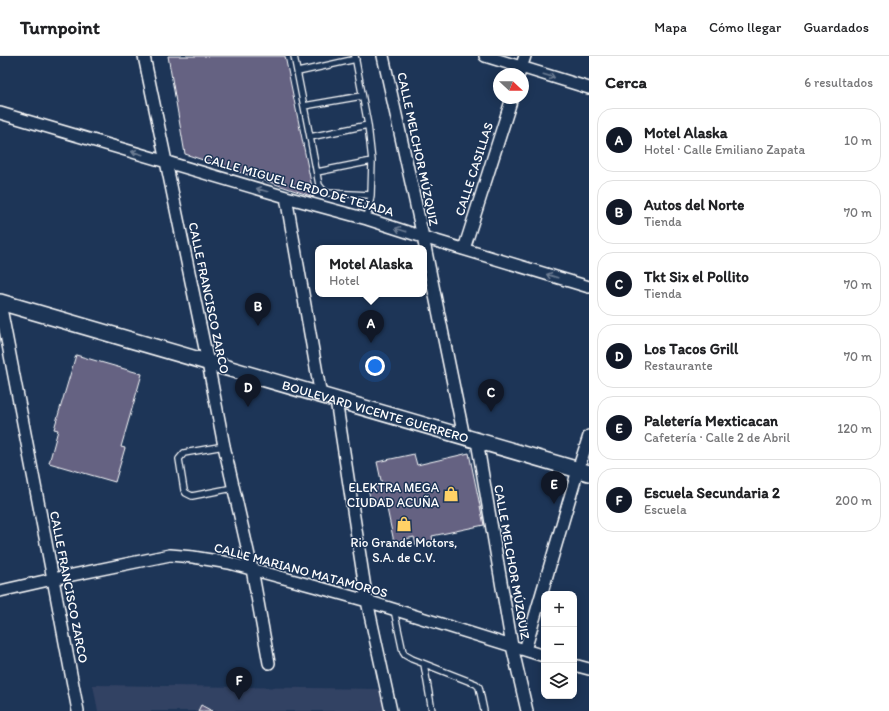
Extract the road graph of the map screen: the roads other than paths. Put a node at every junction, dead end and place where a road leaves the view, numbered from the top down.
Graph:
1 (144, 56) edge
2 (294, 56) edge
3 (383, 56) edge
4 (485, 56) edge
5 (525, 56) edge
6 (356, 58) edge
7 (513, 68) edge
8 (521, 68) edge
9 (298, 72) junction
10 (529, 73) edge
11 (589, 88) edge
12 (362, 96) junction
13 (510, 104) edge
14 (304, 106) junction
15 (0, 113) edge
16 (368, 125) junction
17 (310, 138) junction
18 (372, 161) junction
19 (166, 162) junction
20 (317, 172) junction
21 (371, 196) junction
22 (286, 197) junction
23 (367, 219) junction
24 (423, 237) junction
25 (425, 245) edge
26 (464, 249) junction
27 (427, 254) edge
28 (589, 287) edge
29 (0, 303) edge
30 (208, 363) junction
31 (321, 396) junction
32 (336, 400) junction
33 (589, 436) edge
34 (470, 439) junction
35 (224, 446) junction
36 (583, 472) edge
37 (233, 488) junction
38 (252, 569) junction
39 (53, 579) junction
40 (0, 591) edge
41 (367, 601) junction
42 (394, 610) junction
43 (512, 646) junction
44 (525, 650) junction
45 (541, 655) edge
46 (269, 663) dead end
47 (424, 664) junction
48 (577, 666) edge
49 (589, 669) edge
50 (78, 711) edge
51 (391, 711) edge
52 (432, 711) edge
53 (484, 711) edge
54 (527, 711) edge

1 - 19 street, CALLE FRANCISCO ZARCO
2 - 9 lane
3 - 24 street, CALLE MELCHOR MÚZQUIZ
4 - 7 street
5 - 8 street
6 - 9 lane
6 - 12 lane
9 - 14 lane
10 -> 11 street
12 - 14 lane
12 - 16 lane
13 - 26 street, CALLE CASILLAS
14 - 17 lane
19 -> 15 street, CALLE MIGUEL LERDO DE TEJADA
16 - 17 lane
16 - 18 lane
17 - 20 lane
18 - 20 lane
18 - 21 lane
22 -> 19 street, CALLE MIGUEL LERDO DE TEJADA
19 - 30 street, CALLE FRANCISCO ZARCO
20 - 21 lane
21 - 23 lane
22 - 23 street, CALLE MIGUEL LERDO DE TEJADA
22 - 31 street
24 -> 23 street, CALLE MIGUEL LERDO DE TEJADA
24 - 25 street, CALLE MELCHOR MÚZQUIZ
24 - 26 street, CALLE MIGUEL LERDO DE TEJADA
28 -> 26 street, CALLE MIGUEL LERDO DE TEJADA
27 - 34 street, CALLE MELCHOR MÚZQUIZ
29 - 30 main road, BOULEVARD VICENTE GUERRERO
29 - 39 street, CALLE FRANCISCO ZARCO
30 - 31 main road, BOULEVARD VICENTE GUERRERO
30 - 35 street, CALLE FRANCISCO ZARCO
31 - 32 main road, BOULEVARD VICENTE GUERRERO
32 - 34 main road, BOULEVARD VICENTE GUERRERO
32 - 41 street
33 - 36 street
34 - 36 main road, BOULEVARD VICENTE GUERRERO
34 - 43 street, CALLE MELCHOR MÚZQUIZ
35 - 37 street, CALLE FRANCISCO ZARCO
35 - 37 lane
36 - 44 street
37 - 38 street, CALLE FRANCISCO ZARCO
38 - 39 street, CALLE MARIANO MATAMOROS
38 - 41 street, CALLE MARIANO MATAMOROS
38 - 46 street, CALLE FRANCISCO ZARCO
39 - 40 street, CALLE MARIANO MATAMOROS
39 - 50 street, CALLE FRANCISCO ZARCO
41 - 42 street, CALLE MARIANO MATAMOROS
41 - 51 street
42 - 43 street, CALLE MARIANO MATAMOROS
42 - 47 lane
43 - 44 street, CALLE MARIANO MATAMOROS
43 - 54 street, CALLE MELCHOR MÚZQUIZ
44 - 45 street, CALLE MARIANO MATAMOROS
47 - 52 lane
47 - 53 lane
48 - 49 street

